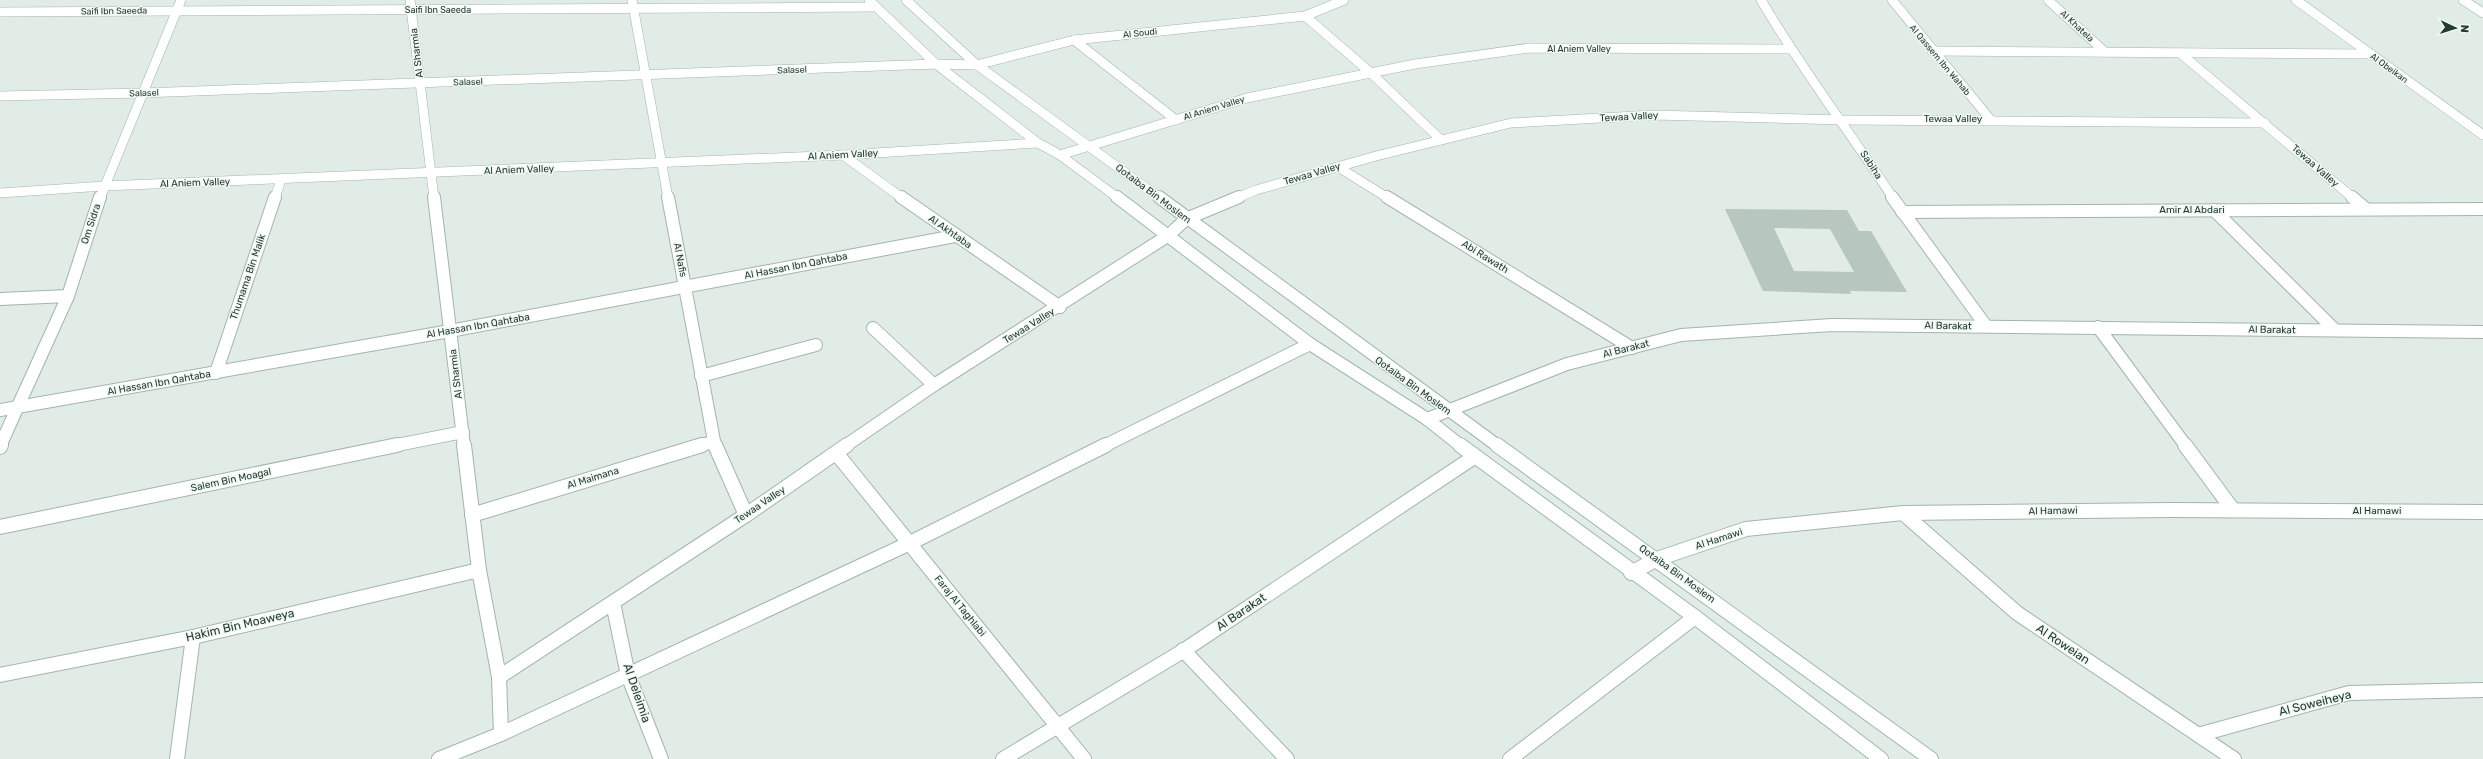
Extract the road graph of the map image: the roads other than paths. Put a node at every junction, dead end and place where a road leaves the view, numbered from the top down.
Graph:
1 (181, 0) edge
2 (906, 0) edge
3 (1344, 0) edge
4 (1761, 0) edge
5 (1892, 0) edge
6 (2048, 0) edge
7 (2296, 0) edge
8 (2463, 0) edge
9 (632, 4) edge
10 (872, 4) edge
11 (411, 5) edge
12 (177, 10) junction
13 (0, 12) edge
14 (2483, 13) edge
15 (1305, 16) junction
16 (1074, 40) junction
17 (1790, 49) junction
18 (1932, 51) junction
19 (2105, 52) junction
20 (2180, 53) junction
21 (2370, 54) junction
22 (936, 64) junction
23 (977, 65) junction
24 (1371, 73) junction
25 (646, 75) junction
26 (420, 84) junction
27 (143, 93) junction
28 (0, 96) edge
29 (1990, 119) junction
30 (1176, 120) junction
31 (1842, 120) junction
32 (2265, 123) junction
33 (2483, 135) edge
34 (1441, 140) junction
35 (1038, 143) junction
36 (1091, 147) junction
37 (843, 155) junction
38 (1060, 155) junction
39 (662, 163) junction
40 (1338, 167) junction
41 (431, 173) junction
42 (281, 180) junction
43 (104, 186) junction
44 (0, 193) edge
45 (2366, 209) junction
46 (2483, 209) edge
47 (2214, 210) junction
48 (1902, 212) junction
49 (1186, 219) junction
50 (1169, 235) junction
51 (955, 236) junction
52 (685, 287) junction
53 (68, 296) junction
54 (0, 299) edge
55 (1060, 307) junction
56 (1986, 326) junction
57 (873, 328) dead end
58 (2098, 328) junction
59 (2335, 330) junction
60 (450, 331) junction
61 (2483, 332) edge
62 (1310, 344) junction
63 (816, 345) dead end
64 (1632, 348) junction
65 (216, 373) junction
66 (701, 376) junction
67 (934, 385) junction
68 (19, 407) junction
69 (0, 410) edge
70 (1447, 410) junction
71 (1427, 419) junction
72 (462, 432) junction
73 (713, 442) junction
74 (0, 447) edge
75 (837, 454) junction
76 (1474, 457) junction
77 (2233, 510) junction
78 (2483, 512) edge
79 (1903, 513) junction
80 (472, 515) junction
81 (746, 515) junction
82 (0, 527) edge
83 (910, 543) junction
84 (1657, 559) junction
85 (479, 570) junction
86 (1631, 573) junction
87 (613, 603) junction
88 (1694, 617) junction
89 (193, 637) junction
90 (1183, 650) junction
91 (628, 675) junction
92 (0, 676) edge
93 (499, 676) junction
94 (2483, 690) edge
95 (1058, 728) junction
96 (501, 734) junction
97 (2198, 735) junction
98 (177, 759) edge
99 (439, 759) edge
100 (661, 759) edge
101 (1003, 759) edge
102 (1084, 759) edge
103 (1287, 759) edge
104 (1510, 759) edge
105 (1881, 759) edge
106 (1931, 759) edge
107 (2234, 759) edge

1 - 12 street, Om Sidra
2 - 23 street, Qotaiba Bin Moslem
3 - 15 street, Al Soudi
4 - 17 street, Sabiha
5 - 18 street, Al Qassem Ibn Wahab
6 - 19 street, Al Khatela
7 - 21 street, Al Obeikan
8 - 14 street
9 - 10 street, Saifi Ibn Saeeda
9 - 11 street, Saifi Ibn Saeeda
9 - 25 street, Al Nafis
10 - 22 street, Qotaiba Bin Moslem
11 - 12 street, Saifi Ibn Saeeda
11 - 26 street, Al Sharmia
12 - 13 street, Saifi Ibn Saeeda
12 - 27 street, Om Sidra
15 - 16 street, Al Soudi
15 - 24 street
16 - 23 street, Al Soudi
16 - 30 street
17 - 24 street, Al Aniem Valley
17 - 31 street, Sabiha
18 - 19 street
18 - 29 street, Al Qassem Ibn Wahab
19 - 20 street
20 - 21 street
20 - 32 street, Tewaa Valley
21 - 33 street, Al Obeikan
22 - 23 street, Al Soudi
22 - 25 street, Salasel
22 - 35 street, Qotaiba Bin Moslem
23 - 36 street, Qotaiba Bin Moslem
24 - 30 street, Al Aniem Valley
24 - 34 street
25 - 26 street, Salasel
25 - 39 street, Al Nafis
26 - 27 street, Salasel
26 - 41 street, Al Sharmia
27 - 28 street, Salasel
27 - 43 street, Om Sidra
29 - 31 street, Tewaa Valley
29 - 32 street, Tewaa Valley
30 - 36 street, Al Aniem Valley
31 - 34 street, Tewaa Valley
31 - 48 street, Sabiha
32 - 45 street, Tewaa Valley
34 - 40 street, Tewaa Valley
35 - 37 street, Al Aniem Valley
35 - 38 street, Qotaiba Bin Moslem
36 - 38 street, Al Aniem Valley
36 - 49 street, Qotaiba Bin Moslem
37 - 39 street, Al Aniem Valley
37 - 51 street, Al Akhtaba
38 - 50 street, Qotaiba Bin Moslem
39 - 41 street, Al Aniem Valley
39 - 52 street, Al Nafis
40 - 49 street, Tewaa Valley
40 - 64 street, Abi Rawath
41 - 42 street, Al Aniem Valley
41 - 60 street, Al Sharmia
42 - 43 street, Al Aniem Valley
42 - 65 street, Thumama Bin Malik
43 - 44 street, Al Aniem Valley
43 - 53 street, Om Sidra
45 - 46 street, Amir Al Abdari
45 - 47 street, Amir Al Abdari
47 - 48 street, Amir Al Abdari
47 - 59 street
48 - 56 street, Sabiha
49 - 50 street, Tewaa Valley
49 - 70 street, Qotaiba Bin Moslem
50 - 55 street, Tewaa Valley
50 - 62 street, Qotaiba Bin Moslem
51 - 52 street, Al Hassan Ibn Qahtaba
51 - 55 street, Al Akhtaba
52 - 60 street, Al Hassan Ibn Qahtaba
52 - 66 street, Al Nafis
53 - 54 street
53 - 68 street, Om Sidra
55 - 67 street, Tewaa Valley
56 - 58 street, Al Barakat
56 - 64 street, Al Barakat
57 - 67 street
58 - 59 street, Al Barakat
58 - 77 street
59 - 61 street, Al Barakat
60 - 65 street, Al Hassan Ibn Qahtaba
60 - 72 street, Al Sharmia
62 - 71 street, Qotaiba Bin Moslem
62 - 83 street
63 - 66 street
64 - 70 street, Al Barakat
65 - 68 street, Al Hassan Ibn Qahtaba
66 - 73 street, Al Nafis
67 - 75 street, Tewaa Valley
68 - 69 street, Al Hassan Ibn Qahtaba
68 - 74 street, Om Sidra
70 - 71 street, Al Barakat
70 - 84 street, Qotaiba Bin Moslem
71 - 76 street, Qotaiba Bin Moslem
72 - 80 street, Al Sharmia
72 - 82 street, Salem Bin Moagal
73 - 80 street, Al Maimana
73 - 81 street, Al Nafis
75 - 81 street, Tewaa Valley
75 - 83 street, Faraj Al Taghlabi
76 - 86 street, Qotaiba Bin Moslem
76 - 90 street, Al Barakat
77 - 78 street, Al Hamawi
77 - 79 street, Al Hamawi
79 - 84 street, Al Hamawi
79 - 97 street, Al Roweian
80 - 85 street, Al Sharmia
81 - 87 street, Tewaa Valley
83 - 91 street
83 - 95 street, Faraj Al Taghlabi
84 - 86 street, Al Hamawi
84 - 106 street, Qotaiba Bin Moslem
85 - 89 street, Hakim Bin Moaweya
85 - 93 street, Al Sharmia
86 - 88 street, Qotaiba Bin Moslem
87 - 91 street, Al Deleimia
87 - 93 street, Tewaa Valley
88 - 104 street
88 - 105 street, Qotaiba Bin Moslem
89 - 92 street, Hakim Bin Moaweya
89 - 98 street
90 - 95 street, Al Barakat
90 - 103 street
91 - 96 street
91 - 100 street, Al Deleimia
93 - 96 street, Al Sharmia
94 - 97 street, Al Soweiheya
95 - 101 street, Al Barakat
95 - 102 street, Faraj Al Taghlabi
96 - 99 street
97 - 107 street, Al Roweian

